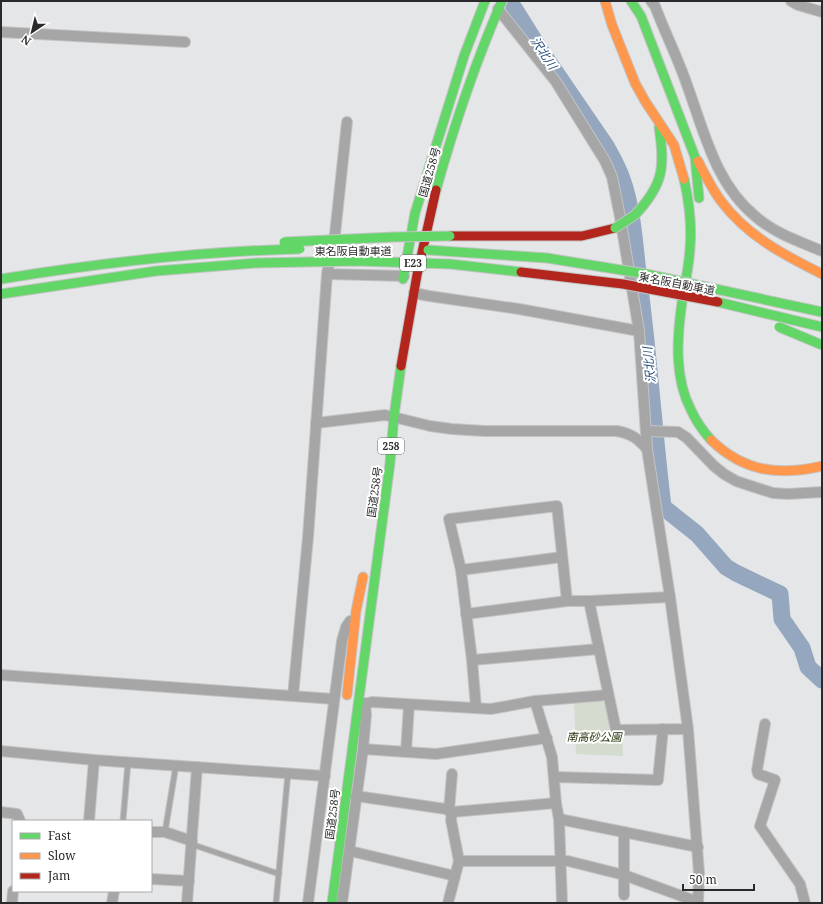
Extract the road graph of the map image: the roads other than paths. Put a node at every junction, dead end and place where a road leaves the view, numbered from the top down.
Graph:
1 (485, 1) edge
2 (604, 1) edge
3 (631, 1) edge
4 (651, 1) edge
5 (791, 1) edge
6 (500, 5) edge
7 (822, 12) edge
8 (1, 32) edge
9 (185, 42) dead end
10 (658, 120) junction
11 (347, 122) dead end
12 (695, 157) junction
13 (700, 206) dead end
14 (350, 248) dead end
15 (256, 249) junction
16 (397, 249) dead end
17 (822, 251) edge
18 (327, 274) junction
19 (822, 274) edge
20 (404, 276) junction
21 (698, 276) dead end
22 (1, 279) edge
23 (575, 279) junction
24 (401, 291) dead end
25 (414, 293) junction
26 (1, 294) edge
27 (822, 312) edge
28 (725, 313) dead end
29 (822, 327) edge
30 (639, 331) junction
31 (822, 345) edge
32 (387, 415) junction
33 (316, 424) junction
34 (652, 431) junction
35 (646, 449) junction
36 (822, 466) edge
37 (822, 492) edge
38 (562, 557) junction
39 (365, 566) dead end
40 (461, 570) junction
41 (670, 598) junction
42 (567, 601) junction
43 (589, 601) junction
44 (356, 611) junction
45 (466, 614) junction
46 (599, 649) junction
47 (472, 660) junction
48 (1, 675) edge
49 (361, 689) junction
50 (608, 695) junction
51 (293, 696) junction
52 (334, 699) junction
53 (346, 700) dead end
54 (535, 701) junction
55 (365, 704) junction
56 (410, 705) junction
57 (476, 708) junction
58 (765, 724) dead end
59 (688, 729) junction
60 (662, 730) junction
61 (546, 738) junction
62 (363, 749) junction
63 (1, 751) edge
64 (406, 752) junction
65 (94, 760) junction
66 (128, 762) junction
67 (176, 765) junction
68 (197, 767) junction
69 (288, 773) junction
70 (452, 774) dead end
71 (325, 776) junction
72 (555, 777) junction
73 (356, 796) junction
74 (556, 803) junction
75 (451, 811) junction
76 (1, 812) edge
77 (559, 819) junction
78 (20, 820) edge
79 (89, 820) edge
80 (123, 820) edge
81 (152, 832) edge
82 (165, 832) junction
83 (624, 832) junction
84 (192, 842) junction
85 (698, 847) junction
86 (350, 851) junction
87 (459, 861) junction
88 (560, 861) junction
89 (279, 874) junction
90 (624, 875) junction
91 (455, 876) junction
92 (152, 879) edge
93 (189, 882) junction
94 (13, 892) edge
95 (114, 892) edge
96 (624, 895) dead end
97 (12, 903) edge
98 (112, 903) edge
99 (187, 903) edge
100 (276, 903) edge
101 (308, 903) edge
102 (332, 903) edge
103 (342, 903) edge
104 (448, 903) edge
105 (562, 903) edge
106 (698, 903) edge
107 (805, 903) edge

1 - 20 highway, 国道258号
2 - 10 highway
3 - 12 highway
4 - 17 street
5 - 7 street
6 - 25 highway, 国道258号 / 258
6 - 30 street
8 - 9 street
10 - 15 highway, bridge
10 - 36 highway
11 - 18 street
12 - 13 highway
12 - 19 highway
14 - 15 highway, 東名阪自動車道, bridge
15 - 22 highway, 東名阪自動車道, bridge
16 - 27 highway, 東名阪自動車道 / E23, bridge
18 - 20 street
18 - 33 street
20 - 24 highway, 国道258号
21 - 23 highway
23 - 26 highway, 東名阪自動車道 / E23, bridge
23 - 29 highway, 東名阪自動車道 / E23, bridge
25 - 30 street
25 - 32 highway, 国道258号 / 258
28 - 31 highway, bridge
30 - 34 street
32 - 33 street
32 - 35 street
32 - 49 highway, 国道258号 / 258
33 - 51 street
34 - 35 street
34 - 37 street
35 - 41 street
38 - 40 street
38 - 40 street
38 - 42 street
39 - 44 highway
40 - 45 street
41 - 43 street
41 - 59 street
42 - 43 street
42 - 45 street
43 - 46 street
44 - 52 street
44 - 53 highway
45 - 47 street
46 - 47 street
46 - 50 street
47 - 57 street
48 - 51 street
49 - 55 street
49 - 102 highway, 国道258号 / 258
50 - 54 street
50 - 60 street
51 - 52 street
52 - 71 street
54 - 57 street
54 - 61 street
55 - 56 street
55 - 62 street
56 - 57 street
56 - 64 street
58 - 107 street
59 - 60 street
59 - 85 street
60 - 72 street
61 - 64 street
61 - 72 street
62 - 64 street
62 - 73 street
63 - 65 street
65 - 66 street
65 - 79 street
66 - 67 street
66 - 80 lane
67 - 68 street
67 - 82 lane
68 - 69 street
68 - 84 street
69 - 71 street
69 - 89 lane
70 - 75 street
71 - 101 street
72 - 74 street
73 - 75 street
73 - 86 street
74 - 75 street
74 - 77 street
75 - 87 street
76 - 78 street
77 - 83 street
77 - 88 street
81 - 82 street
82 - 84 street
83 - 85 street
83 - 90 street
84 - 89 lane
84 - 93 street
85 - 106 street
86 - 91 street
86 - 103 street
87 - 88 street
87 - 91 street
88 - 90 street
88 - 105 street
89 - 100 lane
90 - 96 street
90 - 106 street
91 - 104 street
92 - 93 street
93 - 99 street
94 - 97 street
95 - 98 street

